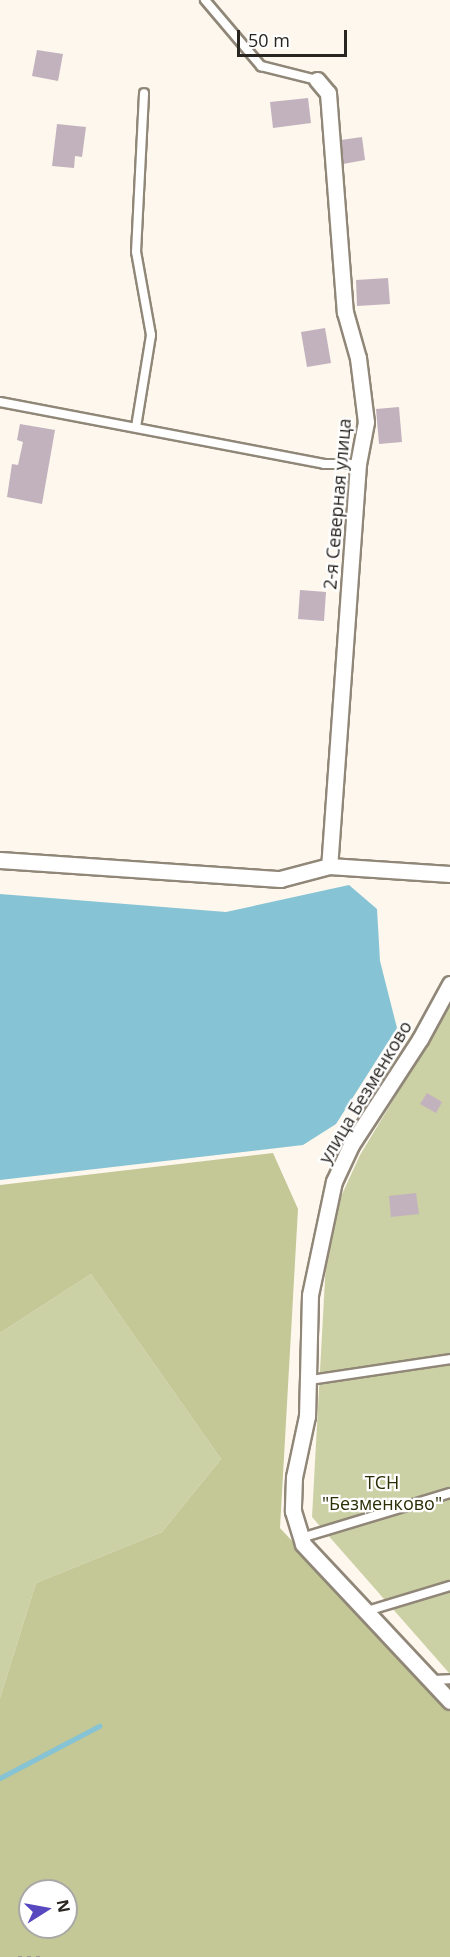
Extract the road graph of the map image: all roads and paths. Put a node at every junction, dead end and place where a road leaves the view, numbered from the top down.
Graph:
1 (205, 0) edge
2 (317, 80) joint
3 (144, 93) dead end
4 (0, 402) edge
5 (135, 427) junction
6 (358, 464) junction
7 (0, 860) edge
8 (329, 866) junction
9 (450, 874) edge
10 (450, 984) edge
11 (450, 1359) edge
12 (310, 1380) junction
13 (450, 1492) edge
14 (302, 1538) junction
15 (450, 1586) edge
16 (367, 1611) junction
17 (450, 1679) edge
18 (431, 1680) junction
19 (450, 1701) edge
20 (18, 1957) edge
21 (41, 1957) edge

1 - 2 lane
2 - 6 street, 2-я Северная улица
3 - 5 lane
4 - 5 lane
5 - 6 lane
6 - 8 street, 2-я Северная улица
7 - 8 street
8 - 9 street
10 - 12 street, улица Безменково
11 - 12 lane
12 - 14 street, улица Безменково
13 - 14 lane
14 - 16 street, улица Безменково
15 - 16 lane
16 - 18 street, улица Безменково
17 - 18 lane
18 - 19 street, улица Безменково
20 - 21 path

